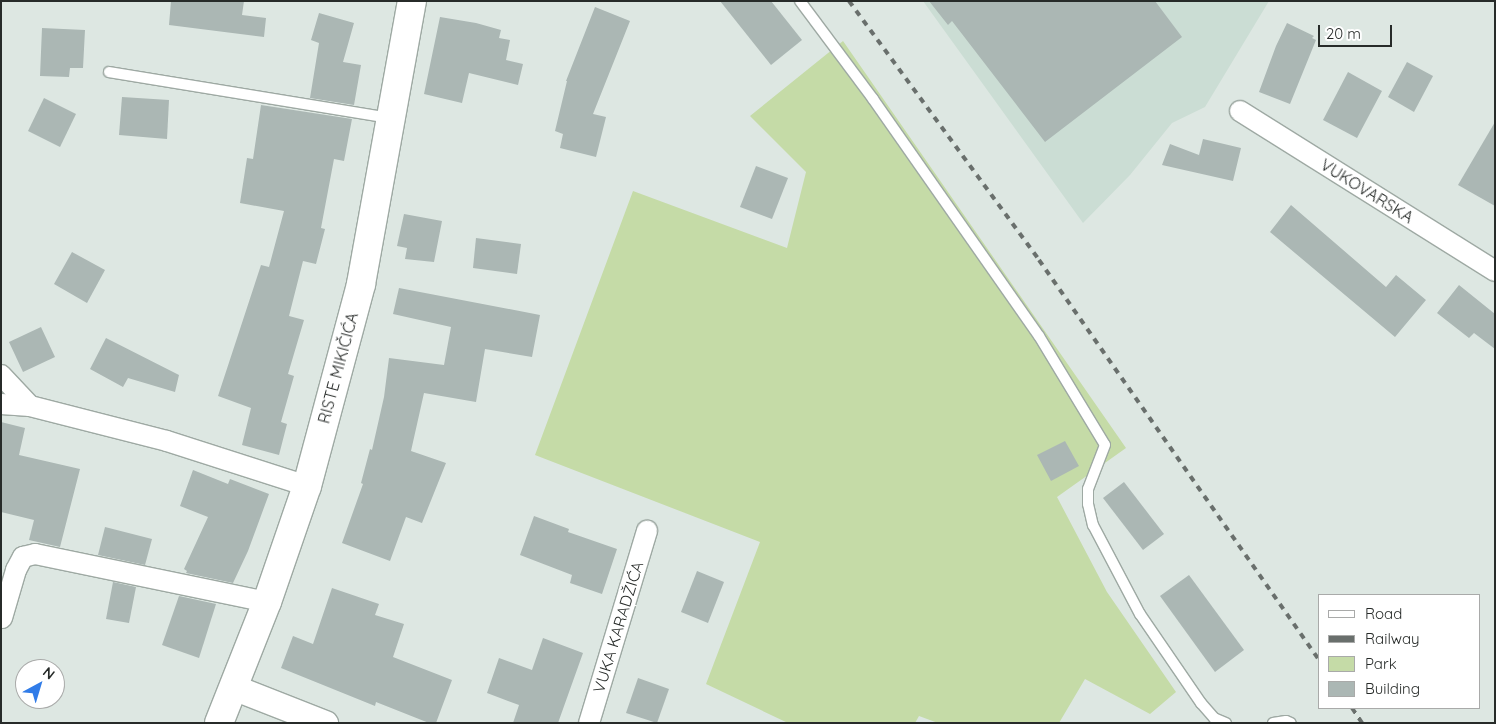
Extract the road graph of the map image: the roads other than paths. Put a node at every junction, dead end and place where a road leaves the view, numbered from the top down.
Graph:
1 (412, 1) edge
2 (800, 1) edge
3 (109, 72) dead end
4 (1240, 111) dead end
5 (391, 119) junction
6 (1495, 271) edge
7 (1, 375) edge
8 (1, 404) edge
9 (30, 406) junction
10 (307, 486) junction
11 (648, 531) dead end
12 (267, 602) junction
13 (2, 618) edge
14 (233, 687) junction
15 (219, 723) edge
16 (325, 723) edge
17 (589, 723) edge
18 (1226, 723) edge
19 (1273, 723) edge
20 (1291, 723) edge

1 - 5 main road, RISTE MIKIČIĆA
2 - 18 lane
3 - 5 lane
4 - 6 street, VUKOVARSKA
5 - 10 main road, RISTE MIKIČIĆA
7 - 9 street
8 - 9 street
9 - 10 street
10 - 12 main road, RISTE MIKIČIĆA
11 - 17 street, VUKA KARADŽIĆA
12 - 13 street
12 - 14 main road, RISTE MIKIČIĆA
14 - 15 main road, RISTE MIKIČIĆA
14 - 16 street
19 - 20 lane

